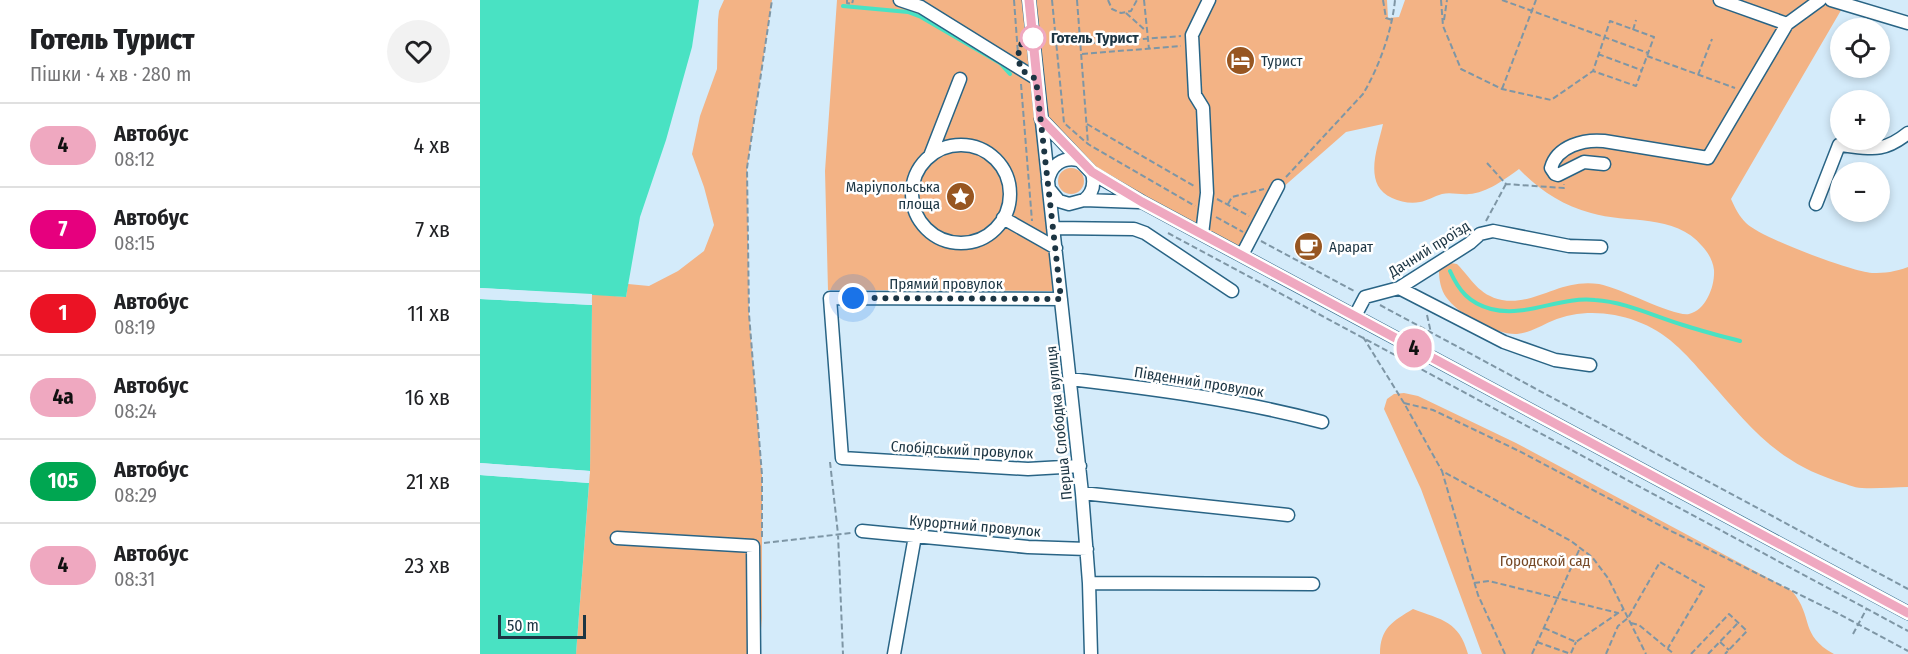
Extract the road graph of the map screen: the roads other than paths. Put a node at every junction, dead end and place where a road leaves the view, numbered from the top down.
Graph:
1 (900, 0) edge
2 (1029, 0) edge
3 (1209, 0) edge
4 (1720, 0) edge
5 (1820, 0) edge
6 (1831, 0) edge
7 (1908, 23) edge
8 (1787, 24) junction
9 (960, 79) dead end
10 (1036, 79) junction
11 (1041, 119) junction
12 (1908, 133) edge
13 (930, 156) junction
14 (1078, 160) junction
15 (1604, 164) dead end
16 (1092, 172) junction
17 (1049, 185) junction
18 (1278, 186) road end
19 (1084, 200) junction
20 (1142, 202) junction
21 (1070, 204) junction
22 (1816, 204) dead end
23 (1003, 218) junction
24 (1053, 224) junction
25 (1202, 234) junction
26 (1601, 247) dead end
27 (1056, 248) junction
28 (1242, 255) junction
29 (1399, 288) junction
30 (1232, 291) dead end
31 (1061, 299) junction
32 (1355, 316) junction
33 (1590, 364) dead end
34 (1070, 380) junction
35 (1322, 422) dead end
36 (842, 458) joint
37 (1080, 466) junction
38 (1083, 493) junction
39 (1288, 515) dead end
40 (862, 531) road end
41 (915, 536) junction
42 (617, 538) dead end
43 (1087, 549) junction
44 (1089, 583) junction
45 (1313, 584) dead end
46 (1908, 614) edge
47 (754, 654) edge
48 (894, 654) edge
49 (1091, 654) edge

1 - 10 street
2 - 10 street, Перша Слободка вулиця
3 - 25 street
4 - 8 street
5 - 8 street
6 - 7 street
8 - 15 street
9 - 13 street
10 - 11 street, Перша Слободка вулиця
11 - 14 street
11 - 17 street, Перша Слободка вулиця
12 - 22 street
13 - 23 street
13 - 23 street
14 - 16 street
14 - 17 street
16 - 19 street
16 - 20 street
17 - 21 street
17 - 24 street, Перша Слободка вулиця
18 - 28 street
19 - 20 street
19 - 21 street
20 - 25 street
21 - 24 street
23 - 27 street
24 - 27 street, Перша Слободка вулиця
24 - 30 street
25 - 28 street
26 - 29 street, Дачний проїзд
27 - 31 street, Перша Слободка вулиця
28 - 32 street
29 - 32 street, Дачний проїзд
29 - 33 street
31 - 34 street, Перша Слободка вулиця
31 - 36 street, Прямий провулок
32 - 46 street
34 - 35 street, Південний провулок
34 - 37 street, Перша Слободка вулиця
36 - 37 street, Слобідський провулок
37 - 38 street, Перша Слободка вулиця
38 - 39 street
38 - 43 street, Перша Слободка вулиця
40 - 41 street, Курортний провулок
41 - 43 street, Курортний провулок
41 - 48 street
42 - 47 street
43 - 44 street, Перша Слободка вулиця
44 - 45 street
44 - 49 street, Перша Слободка вулиця

